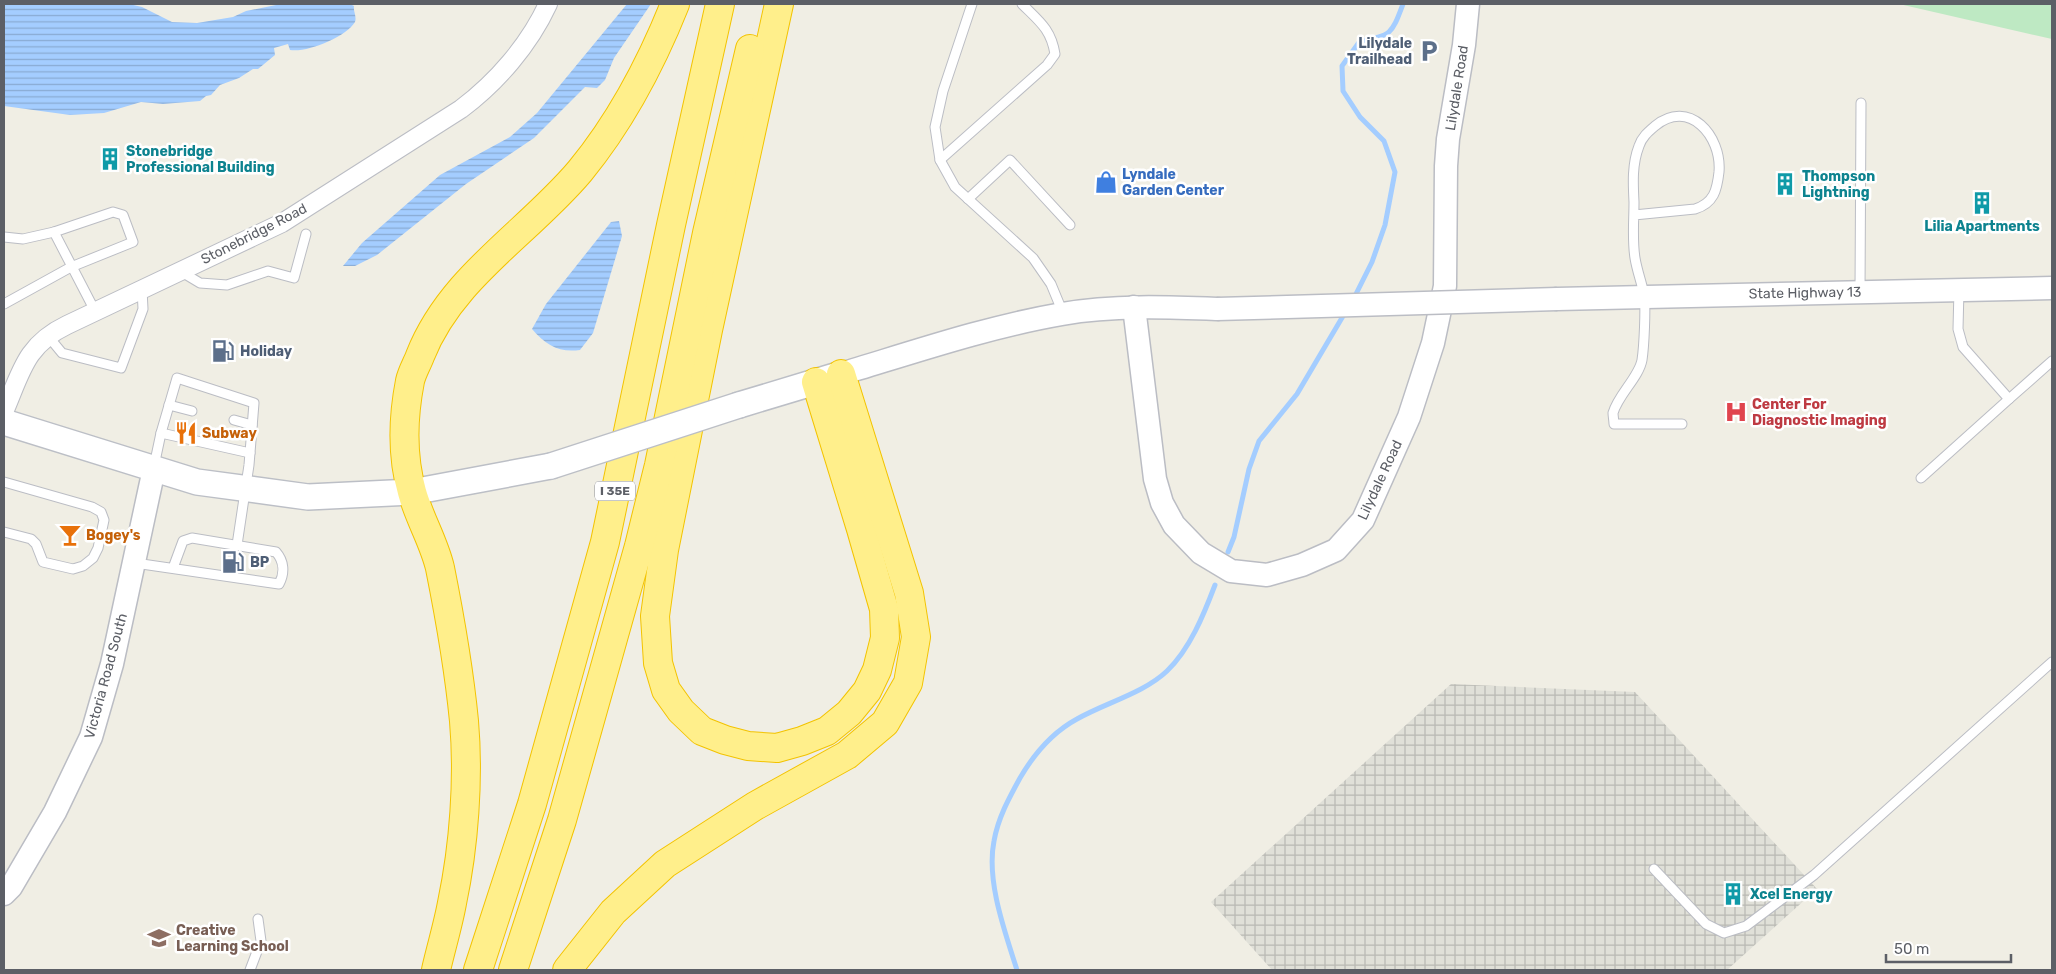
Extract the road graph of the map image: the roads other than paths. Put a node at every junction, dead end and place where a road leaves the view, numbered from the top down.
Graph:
1 (548, 4) edge
2 (675, 4) edge
3 (720, 4) edge
4 (761, 4) edge
5 (779, 4) edge
6 (972, 4) edge
7 (1022, 4) edge
8 (1468, 4) edge
9 (1861, 103) dead end
10 (940, 160) junction
11 (968, 199) junction
12 (1634, 215) junction
13 (1070, 225) dead end
14 (54, 232) junction
15 (306, 234) dead end
16 (4, 236) edge
17 (72, 267) junction
18 (180, 270) junction
19 (2052, 288) edge
20 (142, 289) junction
21 (1960, 289) junction
22 (1860, 292) junction
23 (1644, 297) junction
24 (4, 304) edge
25 (1134, 307) junction
26 (95, 311) junction
27 (1063, 314) junction
28 (48, 336) junction
29 (2052, 361) edge
30 (841, 374) junction
31 (816, 382) junction
32 (2009, 399) junction
33 (169, 405) junction
34 (192, 411) dead end
35 (4, 412) edge
36 (234, 420) dead end
37 (4, 422) edge
38 (1682, 424) dead end
39 (252, 425) junction
40 (160, 432) junction
41 (250, 453) junction
42 (154, 469) junction
43 (1921, 478) dead end
44 (4, 482) edge
45 (246, 488) junction
46 (412, 492) junction
47 (4, 532) edge
48 (237, 545) junction
49 (134, 563) junction
50 (173, 568) junction
51 (2052, 662) edge
52 (1654, 869) dead end
53 (4, 894) edge
54 (258, 919) dead end
55 (250, 970) edge
56 (436, 970) edge
57 (478, 970) edge
58 (513, 970) edge
59 (567, 970) edge

1 - 18 street, Stonebridge Road
2 - 46 highway
3 - 57 highway, I 35E
4 - 58 highway, I 35E
5 - 31 highway
6 - 10 lane
7 - 10 lane
8 - 25 street, Lilydale Road
9 - 22 lane
10 - 11 lane
11 - 13 lane
11 - 27 lane
12 - 12 lane
12 - 23 lane
14 - 16 lane
14 - 17 lane
14 - 17 lane
15 - 18 lane
17 - 24 lane
17 - 26 lane
18 - 20 street, Stonebridge Road
19 - 21 street, State Highway 13
20 - 26 street, Stonebridge Road
20 - 28 lane
21 - 22 street, State Highway 13
21 - 32 lane
22 - 23 street, State Highway 13
23 - 25 street, State Highway 13, bridge
23 - 38 lane
25 - 27 street, State Highway 13
26 - 28 street, Stonebridge Road
27 - 30 street, State Highway 13
28 - 35 street, Stonebridge Road
29 - 32 lane
30 - 31 main road
30 - 59 highway
31 - 46 main road, bridge
32 - 43 lane
33 - 34 lane
33 - 39 lane
33 - 40 lane
36 - 39 lane
37 - 42 main road
39 - 41 lane
40 - 41 lane
40 - 42 lane
41 - 45 lane
42 - 45 main road
42 - 49 street, Victoria Road South
44 - 47 lane
45 - 46 main road
45 - 48 lane
46 - 56 highway
48 - 50 lane
48 - 50 lane
49 - 50 lane
49 - 53 street, Victoria Road South
51 - 52 lane
54 - 55 lane

